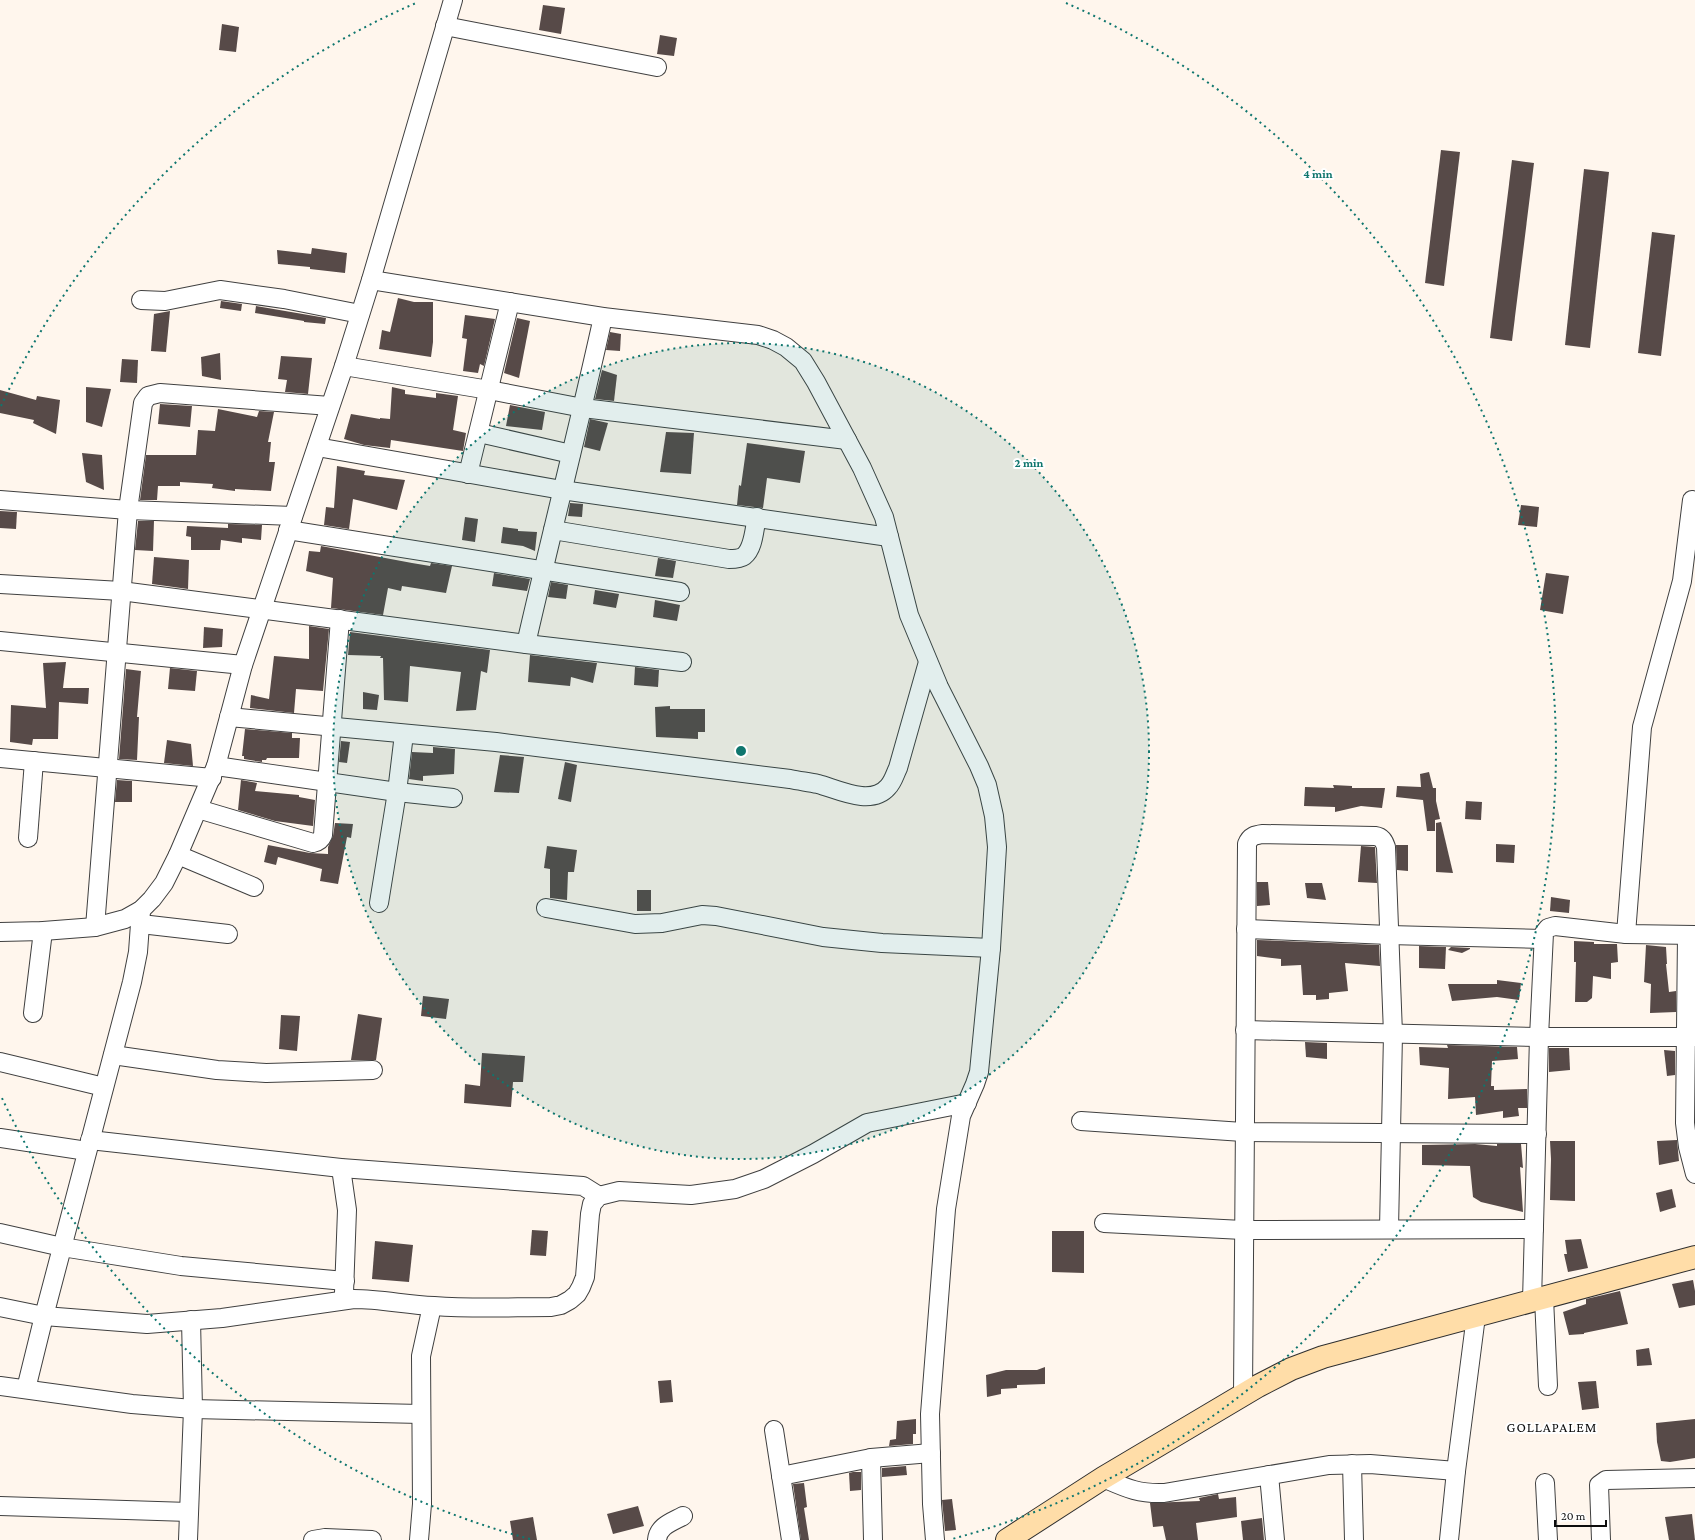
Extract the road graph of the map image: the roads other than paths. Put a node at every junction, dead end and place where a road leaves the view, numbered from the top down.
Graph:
1 (453, 0) edge
2 (445, 26) junction
3 (656, 67) dead end
4 (371, 280) junction
5 (141, 300) dead end
6 (510, 302) junction
7 (360, 314) junction
8 (603, 317) junction
9 (344, 366) junction
10 (489, 390) junction
11 (330, 406) junction
12 (583, 408) junction
13 (479, 433) junction
14 (847, 440) junction
15 (317, 447) junction
16 (571, 454) junction
17 (468, 474) junction
18 (562, 490) junction
19 (0, 500) edge
20 (1692, 500) dead end
21 (128, 510) junction
22 (757, 517) junction
23 (291, 523) junction
24 (553, 530) junction
25 (889, 537) junction
26 (543, 572) junction
27 (0, 584) edge
28 (121, 591) junction
29 (680, 592) dead end
30 (262, 608) junction
31 (340, 619) junction
32 (0, 641) edge
33 (526, 644) junction
34 (116, 654) junction
35 (682, 662) dead end
36 (928, 662) junction
37 (243, 665) junction
38 (229, 717) junction
39 (331, 727) junction
40 (404, 734) junction
41 (0, 758) edge
42 (34, 761) junction
43 (108, 768) junction
44 (214, 772) junction
45 (327, 782) junction
46 (397, 792) junction
47 (453, 798) dead end
48 (198, 809) junction
49 (28, 838) dead end
50 (178, 854) junction
51 (254, 887) dead end
52 (379, 903) dead end
53 (546, 908) dead end
54 (141, 917) junction
55 (95, 927) junction
56 (1246, 929) junction
57 (43, 931) junction
58 (0, 932) edge
59 (228, 934) dead end
60 (1626, 934) junction
61 (1389, 935) junction
62 (1691, 935) edge
63 (1543, 939) junction
64 (991, 948) junction
65 (33, 1013) dead end
66 (1245, 1030) junction
67 (1393, 1034) junction
68 (1690, 1036) edge
69 (1539, 1038) junction
70 (112, 1056) junction
71 (0, 1062) edge
72 (373, 1070) dead end
73 (104, 1087) junction
74 (966, 1103) junction
75 (1081, 1121) dead end
76 (1244, 1132) junction
77 (1391, 1132) junction
78 (1537, 1134) junction
79 (1691, 1134) edge
80 (0, 1138) edge
81 (89, 1145) junction
82 (341, 1168) junction
83 (1695, 1174) edge
84 (599, 1196) junction
85 (1104, 1223) dead end
86 (1389, 1229) junction
87 (1534, 1229) junction
88 (1243, 1230) junction
89 (0, 1233) edge
90 (62, 1247) junction
91 (1695, 1257) edge
92 (345, 1281) junction
93 (1538, 1299) junction
94 (344, 1300) junction
95 (432, 1306) junction
96 (0, 1308) edge
97 (44, 1316) junction
98 (1476, 1316) junction
99 (191, 1320) junction
100 (0, 1386) edge
101 (1548, 1386) dead end
102 (26, 1389) junction
103 (1243, 1395) junction
104 (193, 1410) junction
105 (421, 1414) junction
106 (774, 1430) dead end
107 (931, 1453) junction
108 (871, 1458) junction
109 (1352, 1464) junction
110 (1456, 1471) junction
111 (1269, 1475) junction
112 (781, 1476) junction
113 (1103, 1478) junction
114 (1695, 1478) edge
115 (1545, 1483) dead end
116 (0, 1506) edge
117 (189, 1512) junction
118 (683, 1516) dead end
119 (188, 1540) edge
120 (313, 1540) edge
121 (362, 1540) edge
122 (419, 1540) edge
123 (657, 1540) edge
124 (791, 1540) edge
125 (873, 1540) edge
126 (935, 1540) edge
127 (1007, 1540) edge
128 (1275, 1540) edge
129 (1354, 1540) edge
130 (1449, 1540) edge
131 (1548, 1540) edge
132 (1601, 1540) edge

1 - 2 street
2 - 3 street
2 - 4 street
4 - 6 street
4 - 7 street
5 - 7 street
6 - 8 street
6 - 10 street
7 - 9 street
8 - 12 street
8 - 14 street
9 - 10 street
9 - 11 street
10 - 12 street
10 - 13 street
11 - 15 street
11 - 21 street
12 - 14 street
12 - 16 street
13 - 16 street
13 - 17 street
14 - 25 street
15 - 17 street
15 - 23 street
16 - 18 street
17 - 18 street
18 - 22 street
18 - 24 street
19 - 21 street
20 - 60 street
21 - 23 street
21 - 28 street
22 - 24 street
22 - 25 street
23 - 26 street
23 - 30 street
24 - 26 street
25 - 36 street
26 - 29 street
26 - 33 street
27 - 28 street
28 - 30 street
28 - 34 street
30 - 31 street
30 - 37 street
31 - 33 street
31 - 39 street
32 - 34 street
33 - 35 street
34 - 37 street
34 - 43 street
36 - 40 street
36 - 64 street
37 - 38 street
38 - 39 street
38 - 44 street
39 - 40 street
39 - 45 street
40 - 46 street
41 - 42 street
42 - 43 street
42 - 49 street
43 - 44 street
43 - 55 street
44 - 45 street
44 - 48 street
45 - 46 street
45 - 48 street
46 - 47 street
46 - 52 street
48 - 50 street
50 - 51 street
50 - 54 street
53 - 64 street
54 - 55 street
54 - 59 street
54 - 70 street
55 - 57 street
56 - 61 street
56 - 61 street
56 - 66 street
57 - 58 street
57 - 65 street
60 - 62 street
60 - 63 street
61 - 63 street
61 - 67 street
62 - 68 street
63 - 69 street
64 - 74 street
66 - 67 street
66 - 76 street
67 - 69 street
67 - 77 street
68 - 69 street
68 - 79 street
69 - 78 street
70 - 72 street
70 - 73 street
71 - 73 street
73 - 81 street
74 - 84 street
74 - 107 street
75 - 76 street
76 - 77 street
76 - 88 street
77 - 78 street
77 - 86 street
78 - 87 street
79 - 83 street
80 - 81 street
81 - 82 street
81 - 90 street
82 - 84 street
82 - 92 street
84 - 95 street
85 - 88 street
86 - 87 street
86 - 88 street
87 - 93 street
88 - 103 street
89 - 90 street
90 - 92 street
90 - 97 street
91 - 93 main road
92 - 94 street
93 - 98 main road
93 - 101 street
94 - 95 street
94 - 99 street
95 - 105 street
96 - 97 street
97 - 99 street
97 - 102 street
98 - 103 main road
98 - 110 street
99 - 104 street
100 - 102 street
102 - 104 street
103 - 113 main road
104 - 105 street
104 - 117 street
105 - 122 street
106 - 112 street
107 - 108 street
107 - 126 street
108 - 112 street
108 - 125 street
109 - 110 street
109 - 111 street
109 - 129 street
110 - 130 street
111 - 113 street
111 - 128 street
112 - 124 street
113 - 127 main road
114 - 132 street
115 - 131 street
116 - 117 street
117 - 119 street
118 - 123 street
120 - 121 street

